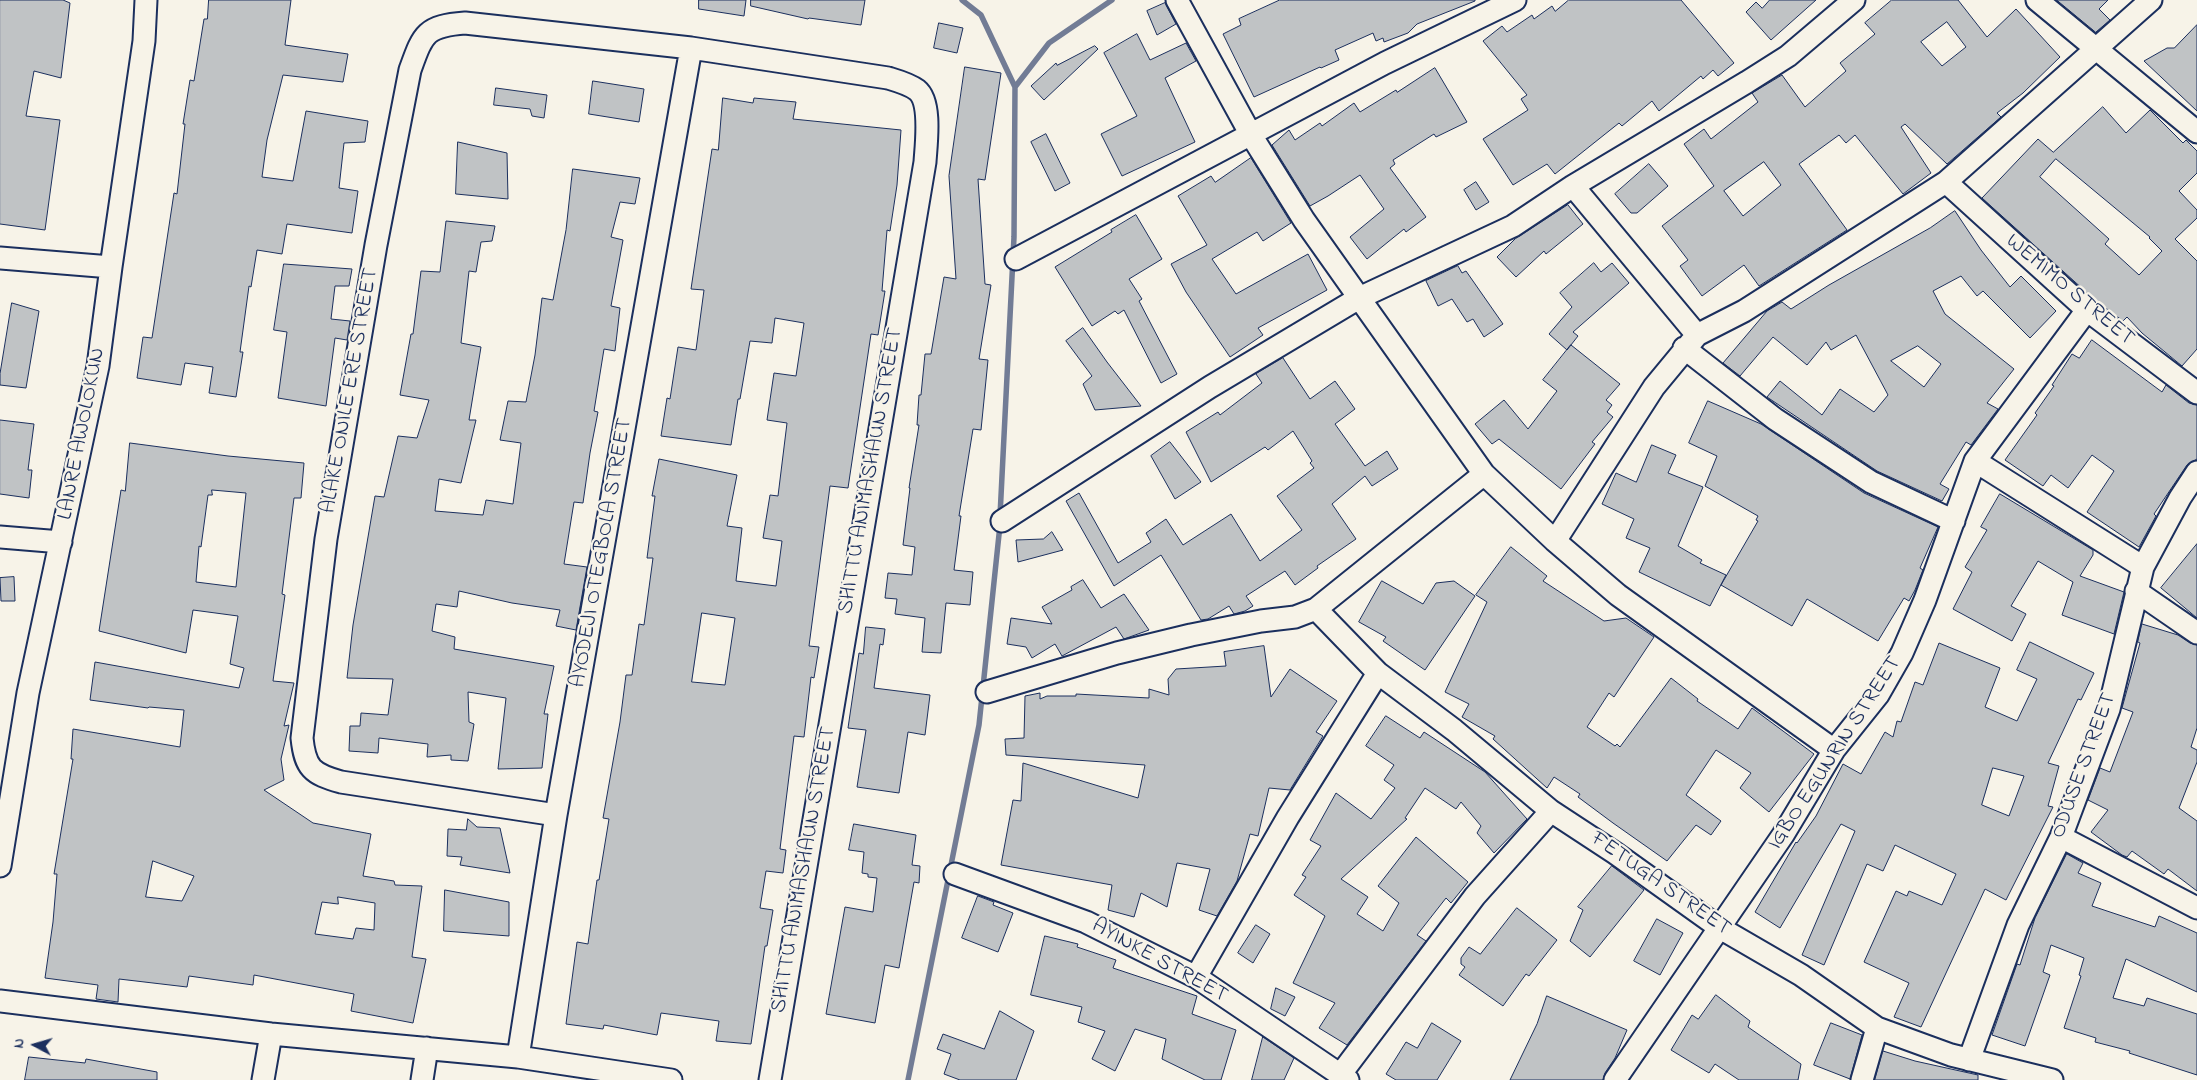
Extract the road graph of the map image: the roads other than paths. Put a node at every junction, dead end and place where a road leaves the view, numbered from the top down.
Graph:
1 (146, 0) edge
2 (1177, 0) edge
3 (1515, 0) edge
4 (1854, 0) edge
5 (2037, 0) edge
6 (2151, 0) edge
7 (692, 48) junction
8 (2097, 51) junction
9 (2197, 132) edge
10 (1251, 135) junction
11 (1946, 182) junction
12 (1573, 186) junction
13 (0, 258) edge
14 (1016, 259) dead end
15 (111, 267) junction
16 (1359, 298) junction
17 (2086, 310) junction
18 (1691, 342) junction
19 (2197, 394) edge
20 (1975, 462) junction
21 (2197, 472) edge
22 (1484, 474) junction
23 (1002, 521) dead end
24 (1954, 521) junction
25 (0, 537) edge
26 (1555, 541) junction
27 (61, 542) junction
28 (2143, 567) junction
29 (2136, 592) junction
30 (1316, 610) junction
31 (2197, 633) edge
32 (1378, 673) junction
33 (987, 692) dead end
34 (1834, 750) junction
35 (7, 770) edge
36 (1551, 811) junction
37 (556, 816) junction
38 (2061, 837) junction
39 (0, 866) edge
40 (955, 874) dead end
41 (2197, 908) edge
42 (1720, 928) junction
43 (1196, 977) junction
44 (0, 1001) edge
45 (1877, 1028) junction
46 (271, 1034) junction
47 (428, 1048) junction
48 (518, 1057) junction
49 (1969, 1060) junction
50 (1344, 1077) edge
51 (263, 1080) edge
52 (422, 1080) edge
53 (671, 1080) edge
54 (770, 1080) edge
55 (1616, 1080) edge
56 (1862, 1080) edge
57 (2052, 1080) edge

1 - 15 street, LANRE AWOLOKUN
2 - 10 street
3 - 10 street
4 - 12 street
5 - 8 street
6 - 8 street
7 - 37 street, AYODEJI OTEGBOLA STREET
7 - 37 street, ALAKE ONILE ERE STREET
7 - 54 street, SHITTU ANIMASHAUN STREET
8 - 9 street
8 - 11 street
10 - 14 street
10 - 16 street
11 - 17 street, WEMIMO STREET
11 - 18 street
12 - 16 street
12 - 18 street
13 - 15 street
15 - 27 street, LANRE AWOLOKUN
16 - 22 street
16 - 23 street
17 - 19 street, WEMIMO STREET
17 - 20 street, IGBO EGUNRIN STREET
18 - 24 street
18 - 26 street
20 - 24 street, IGBO EGUNRIN STREET
20 - 28 street
21 - 28 street, ODUSE STREET
22 - 26 street
22 - 30 street
24 - 34 street, IGBO EGUNRIN STREET
25 - 27 street
26 - 34 street
27 - 35 street, LANRE AWOLOKUN
28 - 29 street, ODUSE STREET
29 - 31 street
29 - 38 street, ODUSE STREET
30 - 32 street, FETUGA STREET
30 - 33 street
32 - 36 street, FETUGA STREET
32 - 43 street
34 - 42 street, IGBO EGUNRIN STREET
35 - 39 street, LANRE AWOLOKUN
36 - 42 street, FETUGA STREET
36 - 50 street
37 - 48 street, AYODEJI OTEGBOLA STREET
38 - 41 street
38 - 49 street, ODUSE STREET
40 - 43 street, AYINKE STREET
42 - 45 street, FETUGA STREET
42 - 55 street, IGBO EGUNRIN STREET
43 - 50 street, AYINKE STREET
44 - 46 street
45 - 49 street, FETUGA STREET
45 - 56 street
46 - 47 street
46 - 51 street
47 - 48 street
47 - 52 street
48 - 53 street
49 - 57 street, FETUGA STREET

